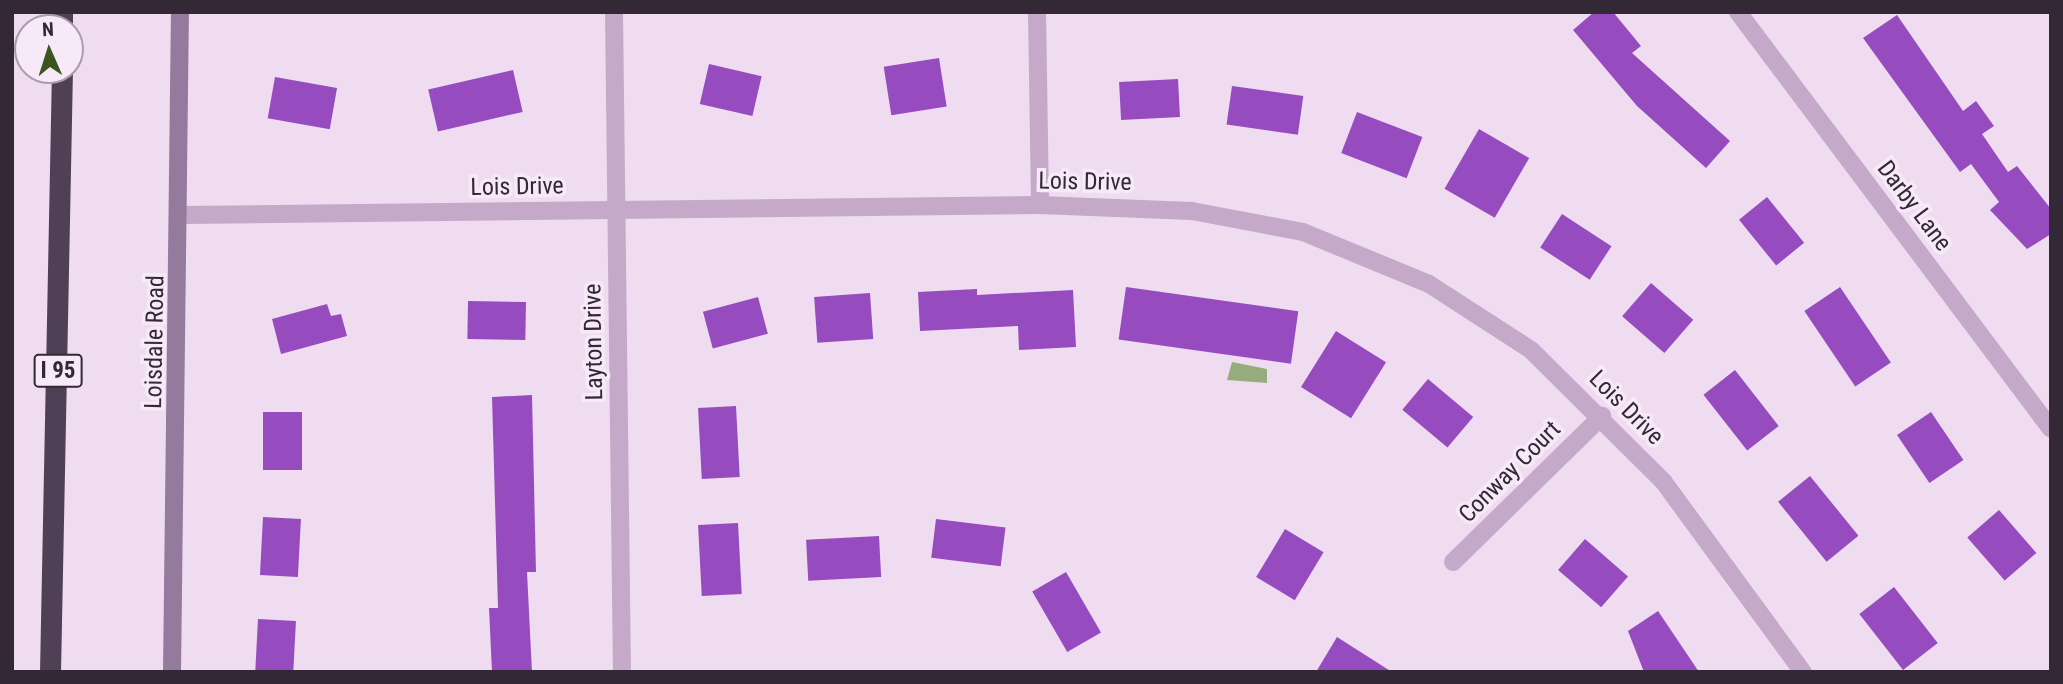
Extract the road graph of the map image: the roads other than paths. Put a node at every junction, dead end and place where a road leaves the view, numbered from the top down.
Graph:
1 (180, 12) edge
2 (614, 12) edge
3 (1037, 12) edge
4 (1738, 12) edge
5 (62, 84) edge
6 (1040, 205) junction
7 (617, 210) junction
8 (182, 215) junction
9 (1602, 416) junction
10 (2051, 429) edge
11 (1453, 562) dead end
12 (50, 672) edge
13 (172, 672) edge
14 (622, 672) edge
15 (1803, 672) edge

1 - 8 main road, Loisdale Road
2 - 7 street, Layton Drive
3 - 6 street
4 - 10 street, Darby Lane
5 - 12 highway, I 95
6 - 7 street, Lois Drive
6 - 9 street, Lois Drive
7 - 8 street, Lois Drive
7 - 14 street, Layton Drive
8 - 13 main road, Loisdale Road
9 - 11 street, Conway Court
9 - 15 street, Lois Drive

